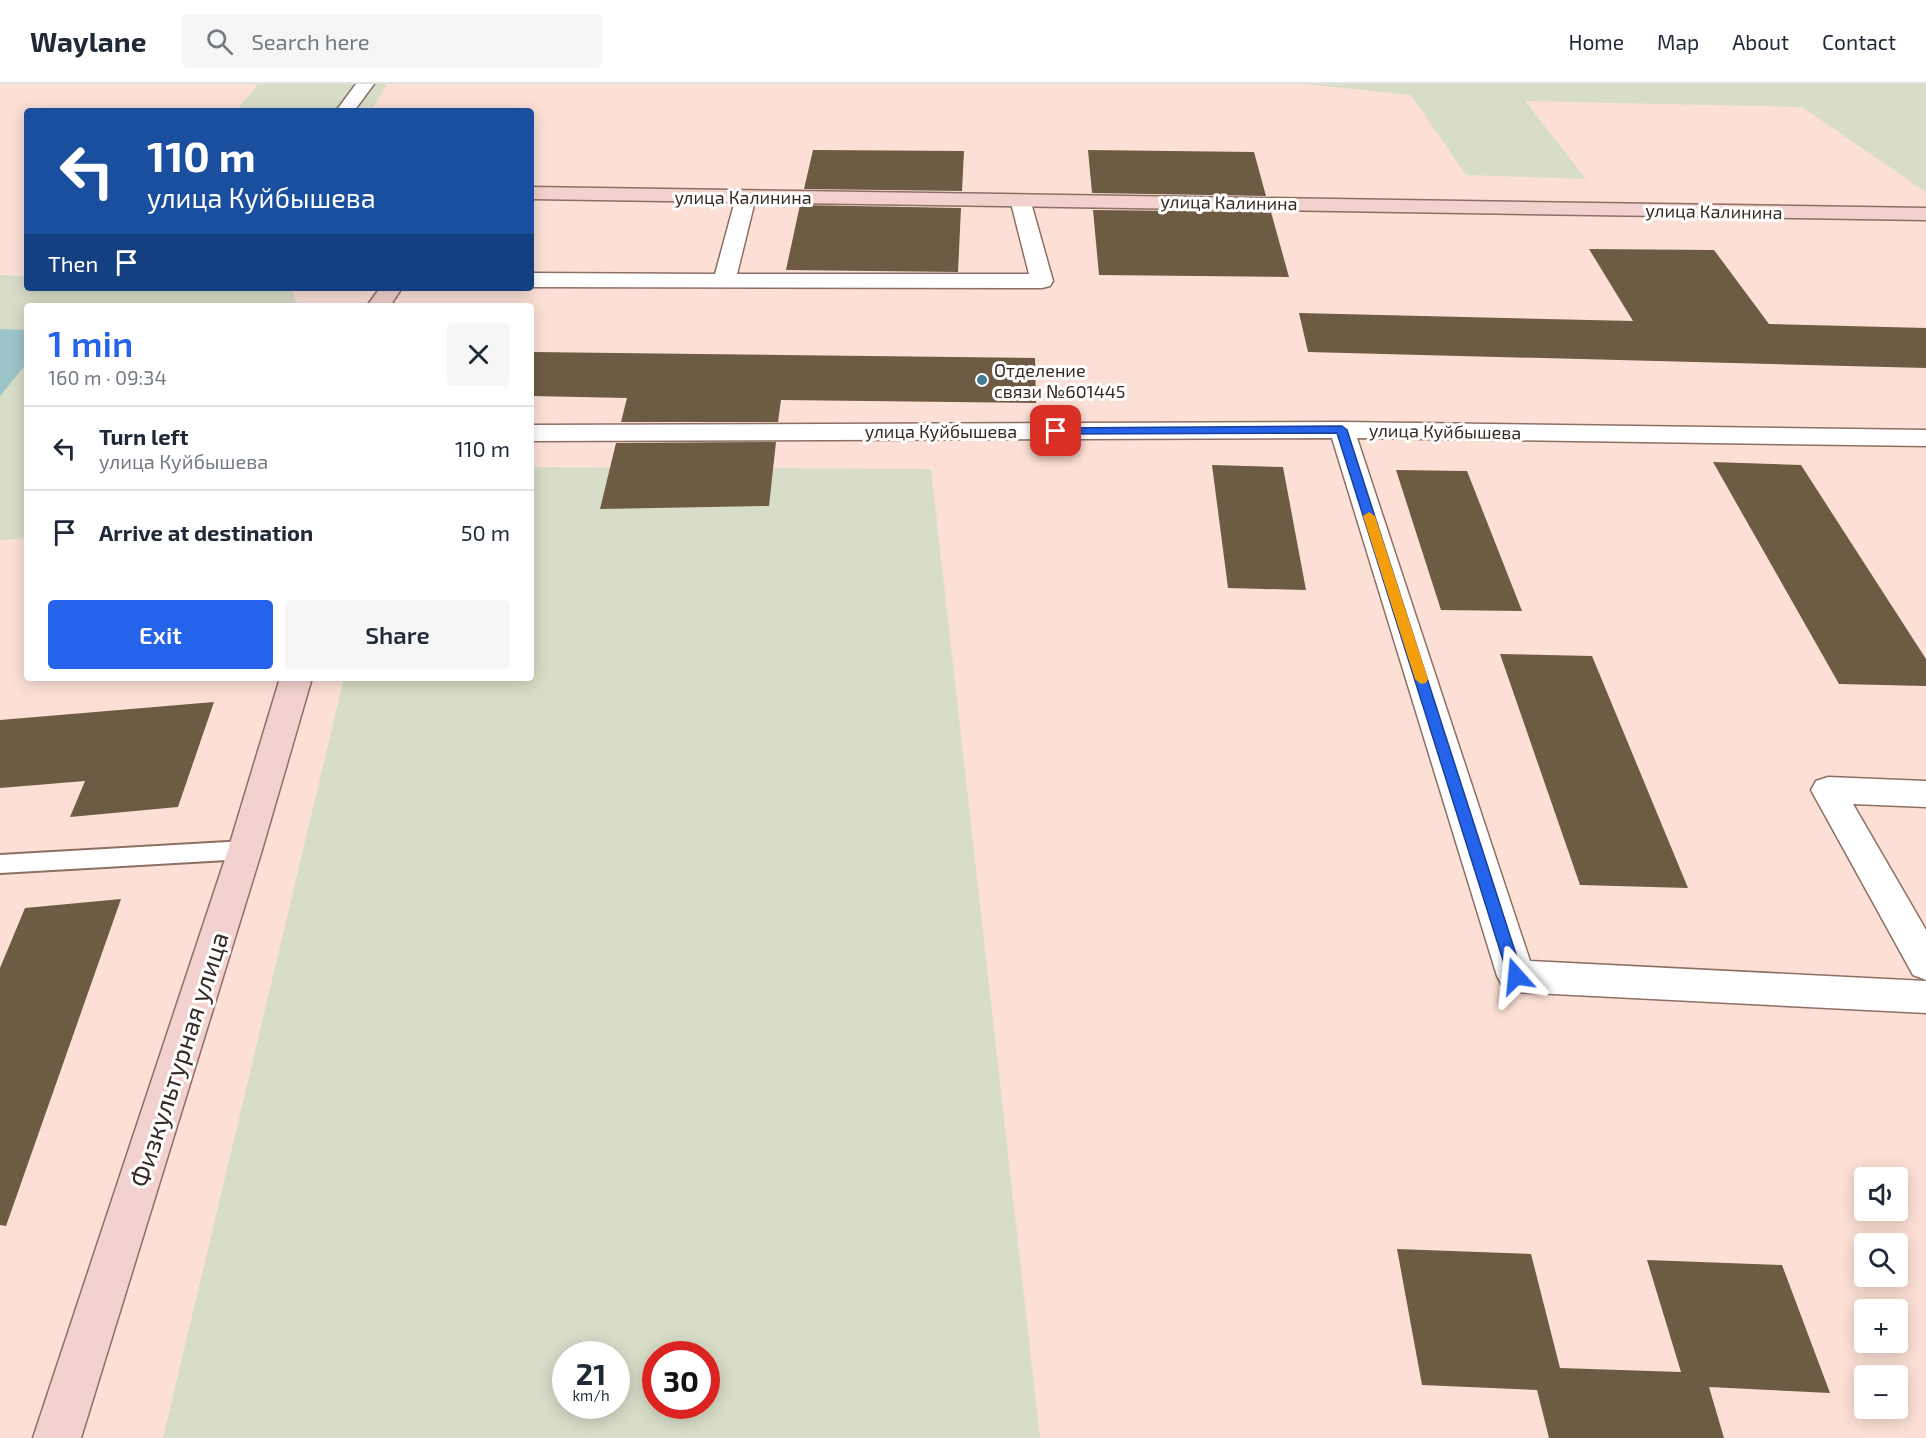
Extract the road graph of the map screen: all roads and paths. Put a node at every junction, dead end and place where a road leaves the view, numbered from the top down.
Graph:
1 (365, 84) edge
2 (347, 108) edge
3 (534, 193) edge
4 (592, 195) junction
5 (746, 197) junction
6 (1020, 199) junction
7 (534, 204) edge
8 (1926, 214) edge
9 (534, 280) edge
10 (724, 282) junction
11 (364, 291) edge
12 (388, 291) edge
13 (374, 303) edge
14 (378, 303) edge
15 (1342, 430) junction
16 (534, 433) edge
17 (1926, 438) edge
18 (295, 681) edge
19 (1926, 794) edge
20 (245, 850) junction
21 (0, 864) edge
22 (1926, 964) edge
23 (1926, 997) edge
24 (57, 1438) edge

1 - 2 street
3 - 4 main road, улица Калинина
4 - 5 main road, улица Калинина
4 - 7 main road
5 - 6 main road, улица Калинина
5 - 10 street
6 - 8 main road, улица Калинина
6 - 10 street
9 - 10 street
11 - 13 main road
12 - 14 main road
15 - 16 street, улица Куйбышева
15 - 17 street, улица Куйбышева
15 - 23 street
18 - 20 main road, Физкультурная улица
19 - 22 street
20 - 21 lane
20 - 24 main road, Физкультурная улица

